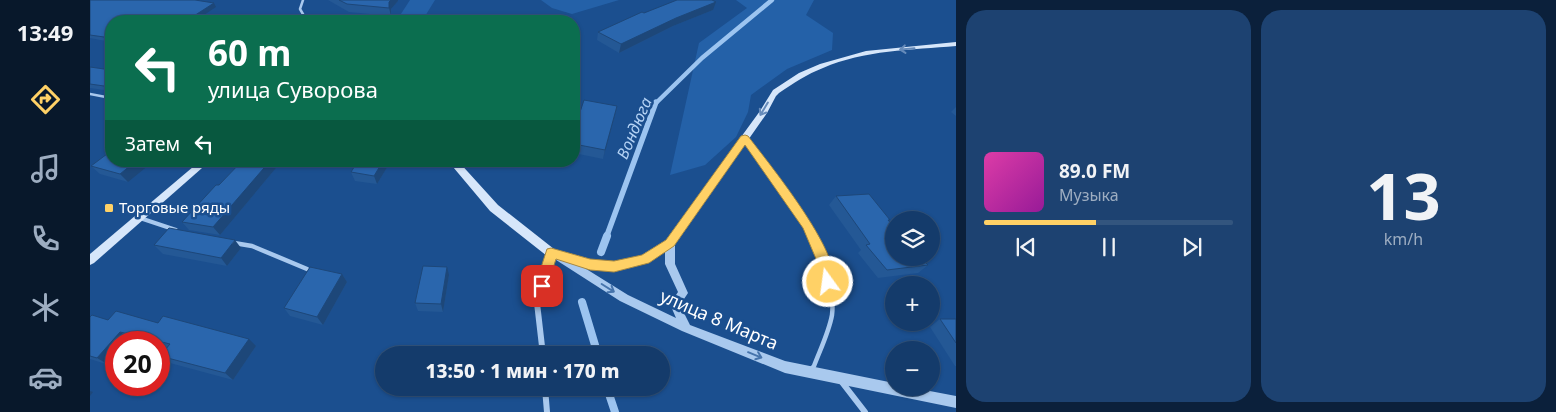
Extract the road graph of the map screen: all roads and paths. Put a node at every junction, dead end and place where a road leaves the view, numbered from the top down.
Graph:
1 (303, 0) edge
2 (304, 15) edge
3 (956, 44) edge
4 (90, 94) edge
5 (105, 97) edge
6 (745, 138) junction
7 (199, 167) edge
8 (457, 167) edge
9 (140, 218) junction
10 (180, 231) edge
11 (225, 241) edge
12 (670, 243) junction
13 (551, 253) junction
14 (90, 260) edge
15 (307, 270) edge
16 (686, 328) junction
17 (542, 346) edge
18 (808, 372) junction
19 (840, 379) junction
20 (546, 396) edge
21 (956, 402) edge
22 (547, 412) edge
23 (866, 412) edge

1 - 2 lane
3 -> 6 main road
4 - 5 lane
6 - 12 main road
6 - 18 lane
7 - 9 main road
8 - 13 main road, улица 8 Марта
9 - 10 lane
9 - 14 main road
11 - 15 lane
12 - 13 main road
12 - 16 street
13 -> 16 street, улица 8 Марта
13 - 17 street
16 -> 18 street, улица 8 Марта
18 - 19 street, улица 8 Марта
19 - 21 street, улица 8 Марта
19 - 23 street
20 - 22 street

